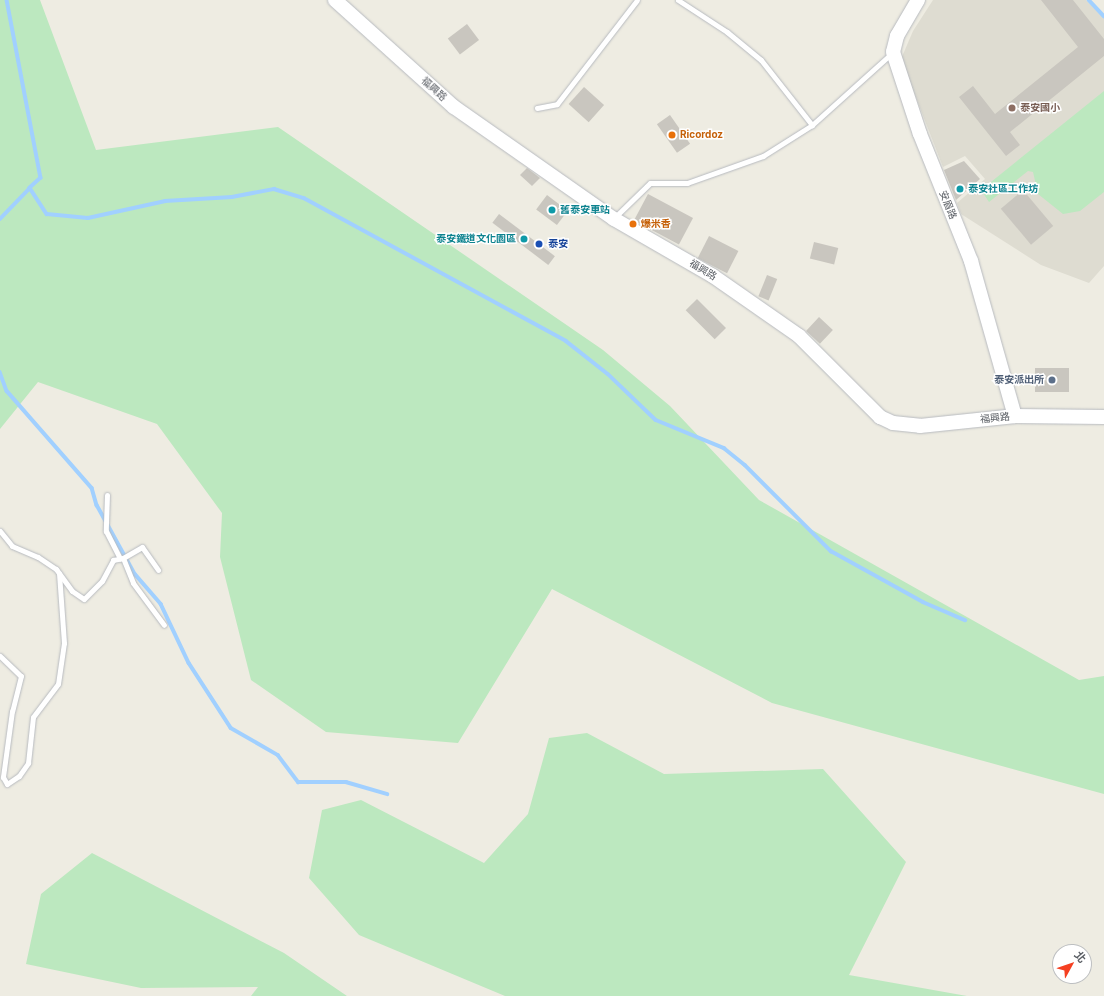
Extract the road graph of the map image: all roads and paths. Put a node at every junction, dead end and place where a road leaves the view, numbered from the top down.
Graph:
1 (335, 0) edge
2 (637, 0) edge
3 (678, 0) edge
4 (918, 0) edge
5 (893, 52) junction
6 (537, 108) dead end
7 (812, 125) junction
8 (614, 219) junction
9 (1015, 416) junction
10 (1104, 417) edge
11 (107, 494) dead end
12 (0, 531) edge
13 (122, 558) junction
14 (158, 570) dead end
15 (59, 573) junction
16 (164, 625) dead end
17 (0, 656) edge

1 - 8 street, 福興路
2 - 6 lane
3 - 7 lane
4 - 5 street
5 - 7 lane
5 - 9 street, 安眉路
7 - 8 lane
8 - 9 street, 福興路
9 - 10 street, 福興路
11 - 13 lane
12 - 15 lane
13 - 14 lane
13 - 15 lane
13 - 16 lane
15 - 17 lane

